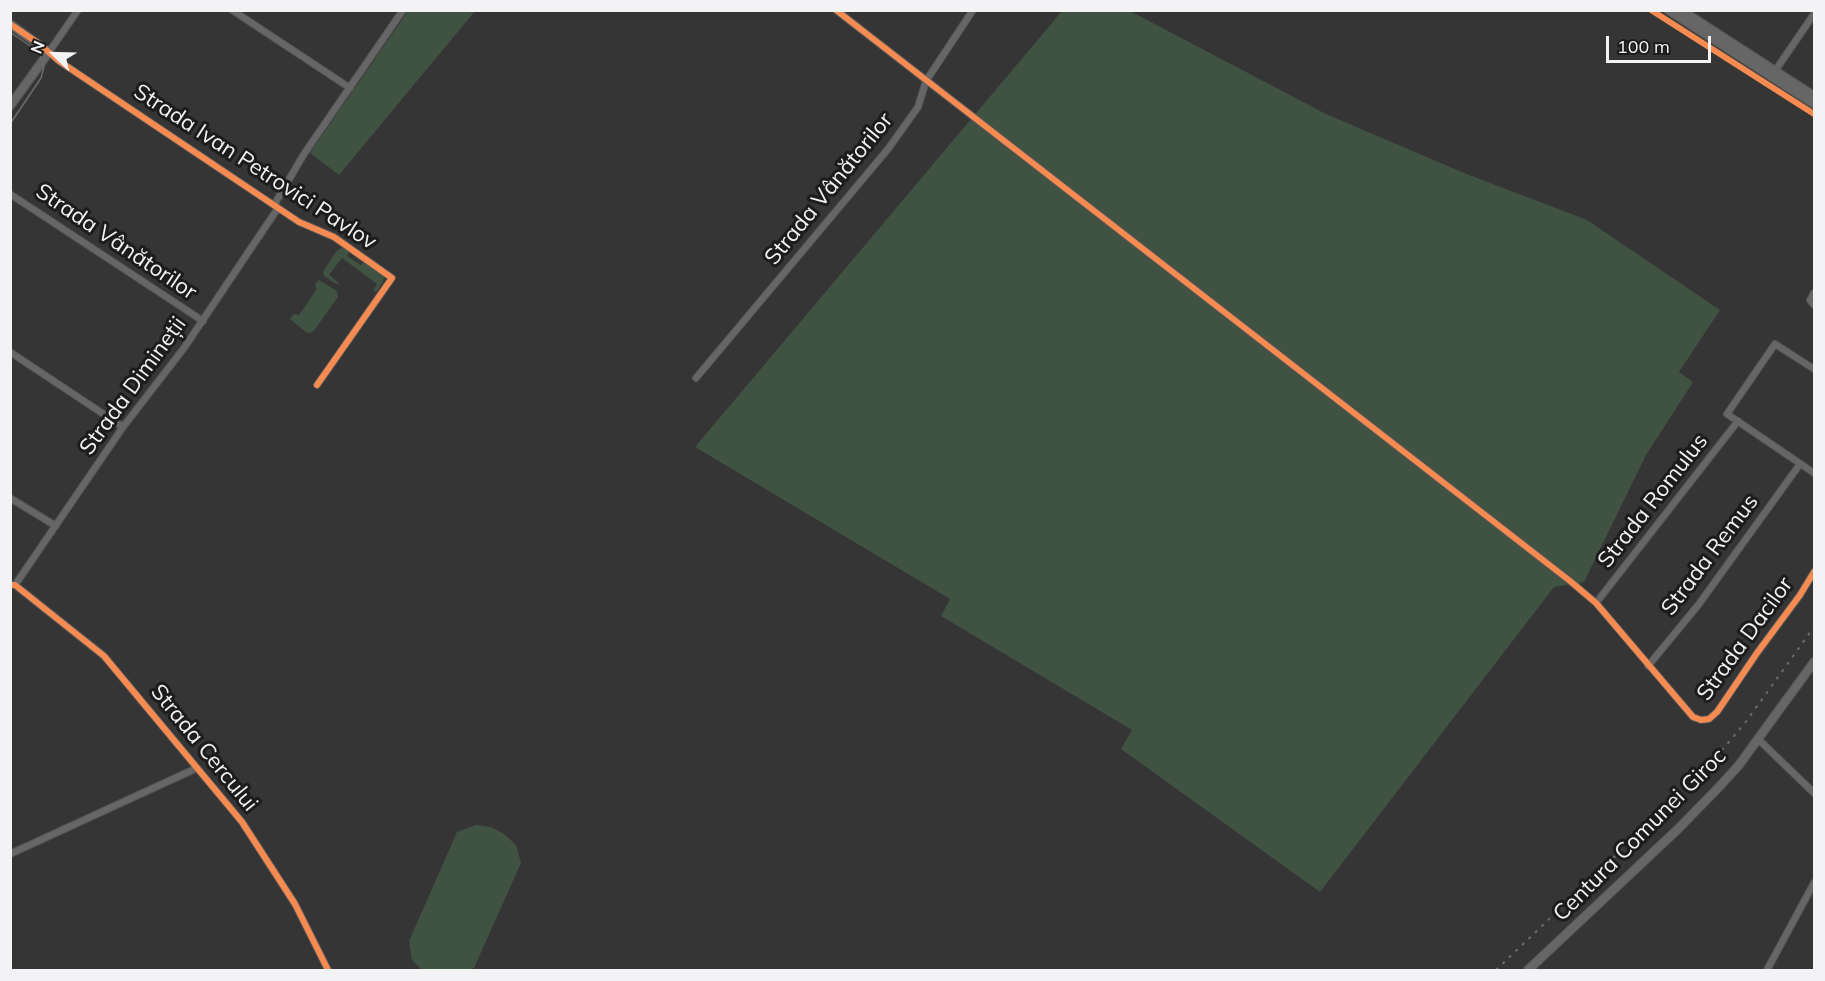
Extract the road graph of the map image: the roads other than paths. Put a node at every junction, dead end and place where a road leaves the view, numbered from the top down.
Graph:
1 (78, 10) edge
2 (232, 10) edge
3 (403, 10) edge
4 (836, 10) edge
5 (973, 10) edge
6 (1668, 10) edge
7 (1681, 10) edge
8 (1815, 14) edge
9 (10, 24) edge
10 (49, 52) junction
11 (1775, 70) junction
12 (926, 81) junction
13 (350, 88) junction
14 (1815, 96) edge
15 (1815, 104) edge
16 (10, 106) edge
17 (10, 194) edge
18 (276, 206) junction
19 (1815, 293) edge
20 (1815, 305) edge
21 (202, 321) junction
22 (10, 352) edge
23 (1815, 369) edge
24 (696, 378) dead end
25 (317, 385) dead end
26 (1738, 421) junction
27 (123, 427) junction
28 (1800, 464) junction
29 (1815, 473) edge
30 (10, 498) edge
31 (56, 526) junction
32 (1815, 572) edge
33 (13, 585) edge
34 (1596, 603) junction
35 (1815, 663) edge
36 (1648, 666) junction
37 (1758, 739) junction
38 (197, 768) junction
39 (1815, 793) edge
40 (10, 854) edge
41 (1815, 884) edge
42 (328, 970) edge
43 (1528, 970) edge
44 (1767, 970) edge

1 - 10 street
2 - 13 street
3 - 13 street, Strada Dimineții
4 - 12 street
5 - 12 street, Strada Vânătorilor
6 - 15 main road
7 - 11 main road
8 - 11 street
9 - 10 street, Strada Ivan Petrovici Pavlov
10 - 16 street
10 - 18 street, Strada Ivan Petrovici Pavlov
11 - 14 main road
12 - 24 street, Strada Vânătorilor
12 - 34 street
13 - 18 street, Strada Dimineții
17 - 21 street, Strada Vânătorilor
18 - 21 street, Strada Dimineții
18 - 25 street, Strada Ivan Petrovici Pavlov
19 - 20 street
21 - 27 street, Strada Dimineții
22 - 27 street
23 - 26 street
26 - 28 street
26 - 34 street, Strada Romulus
27 - 31 street, Strada Dimineții
28 - 29 street
28 - 36 street, Strada Remus
30 - 31 street
31 - 33 street, Strada Dimineții
32 - 36 street, Strada Dacilor
33 - 38 street, Strada Cercului
34 - 36 street
35 - 37 main road, Centura Comunei Giroc
37 - 39 street
37 - 43 main road, Centura Comunei Giroc
38 - 40 street
38 - 42 street, Strada Cercului
41 - 44 street

